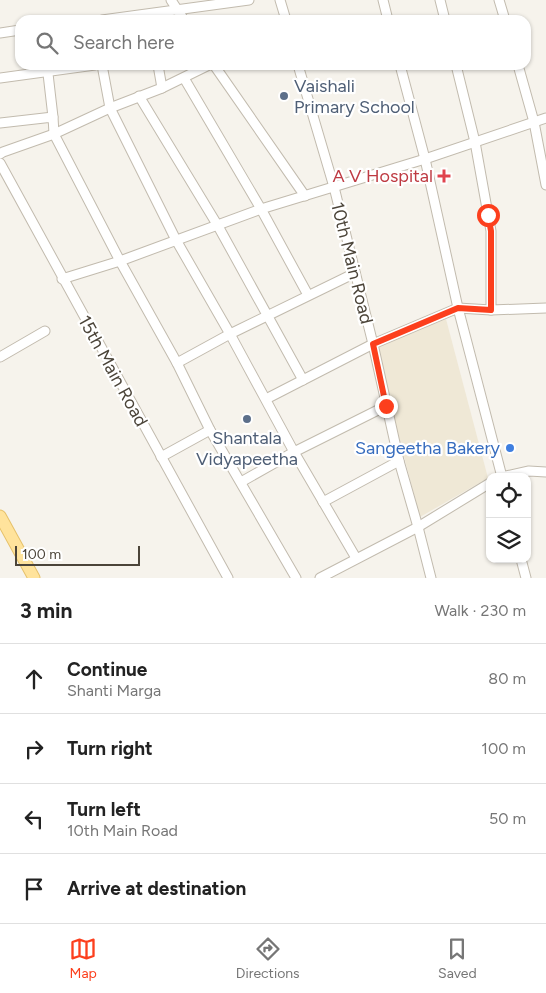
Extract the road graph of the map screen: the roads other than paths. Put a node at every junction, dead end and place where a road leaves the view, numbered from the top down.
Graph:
1 (171, 0) edge
2 (249, 0) edge
3 (280, 0) edge
4 (383, 0) edge
5 (440, 0) edge
6 (499, 0) edge
7 (178, 11) junction
8 (159, 15) edge
9 (181, 15) edge
10 (284, 15) edge
11 (387, 15) edge
12 (444, 15) edge
13 (504, 15) edge
14 (15, 31) edge
15 (0, 33) edge
16 (42, 70) edge
17 (47, 70) edge
18 (103, 70) edge
19 (159, 70) edge
20 (200, 70) edge
21 (217, 70) edge
22 (299, 70) edge
23 (401, 70) edge
24 (457, 70) edge
25 (519, 70) edge
26 (0, 78) edge
27 (184, 78) junction
28 (162, 88) junction
29 (138, 96) junction
30 (110, 108) junction
31 (53, 116) junction
32 (546, 118) edge
33 (534, 122) junction
34 (0, 123) edge
35 (54, 134) junction
36 (475, 142) junction
37 (0, 154) edge
38 (425, 159) junction
39 (0, 163) edge
40 (546, 184) edge
41 (334, 187) junction
42 (305, 196) junction
43 (261, 209) junction
44 (218, 226) junction
45 (176, 240) junction
46 (120, 261) junction
47 (355, 273) junction
48 (62, 279) junction
49 (308, 295) junction
50 (458, 308) junction
51 (546, 308) edge
52 (491, 310) junction
53 (267, 315) junction
54 (45, 331) dead end
55 (230, 334) junction
56 (373, 344) junction
57 (0, 356) edge
58 (177, 363) junction
59 (303, 380) junction
60 (266, 399) junction
61 (386, 406) junction
62 (210, 430) junction
63 (294, 452) junction
64 (161, 457) junction
65 (399, 461) junction
66 (546, 472) edge
67 (500, 473) edge
68 (518, 473) edge
69 (241, 482) junction
70 (486, 485) edge
71 (323, 502) junction
72 (0, 516) edge
73 (418, 527) junction
74 (0, 530) edge
75 (356, 558) junction
76 (522, 563) edge
77 (26, 578) edge
78 (34, 578) edge
79 (228, 578) edge
80 (296, 578) edge
81 (320, 578) edge
82 (431, 578) edge
83 (526, 578) edge

1 - 7 street
2 - 7 street
3 - 10 street
4 - 11 street
5 - 12 street
6 - 13 street
7 - 8 street
7 - 9 street
14 - 15 street
16 - 26 street
17 - 31 street
18 - 30 street
19 - 28 street
20 - 27 street
21 - 42 street
22 - 41 street, 10th Main Road
23 - 38 street
24 - 36 street
25 - 33 street
27 - 28 street
27 - 43 street
28 - 29 street
29 - 30 street
29 - 44 street
30 - 35 street
30 - 45 street
31 - 34 street
31 - 35 street
32 - 33 street
33 - 36 street
33 - 40 street
35 - 37 street
35 - 46 street
36 - 38 street
36 - 52 street
38 - 41 street
38 - 50 street
39 - 48 street, 15th Main Road
41 - 42 street
41 - 47 street, 10th Main Road
42 - 43 street
43 - 44 street
43 - 49 street
44 - 45 street
44 - 53 street
45 - 46 street
45 - 55 street
46 - 48 street
46 - 58 street
47 - 49 street
47 - 56 street, 10th Main Road
48 - 64 street, 15th Main Road
49 - 53 street
50 - 52 street
50 - 56 street
50 - 67 street
51 - 52 street
53 - 55 street
53 - 59 street
54 - 57 street
55 - 58 street
55 - 60 street
56 - 59 street
56 - 61 street, 10th Main Road
58 - 62 street
59 - 60 street
60 - 63 street
61 - 63 street
61 - 65 street, 10th Main Road
62 - 64 street
62 - 69 street
63 - 69 street
63 - 71 street
64 - 79 street, 15th Main Road
65 - 71 street
65 - 73 street, 10th Main Road
66 - 68 street
69 - 80 street
70 - 73 street
71 - 75 street
72 - 78 main road
73 - 75 street
73 - 82 street, 10th Main Road
74 - 77 main road
75 - 81 street
76 - 83 street

